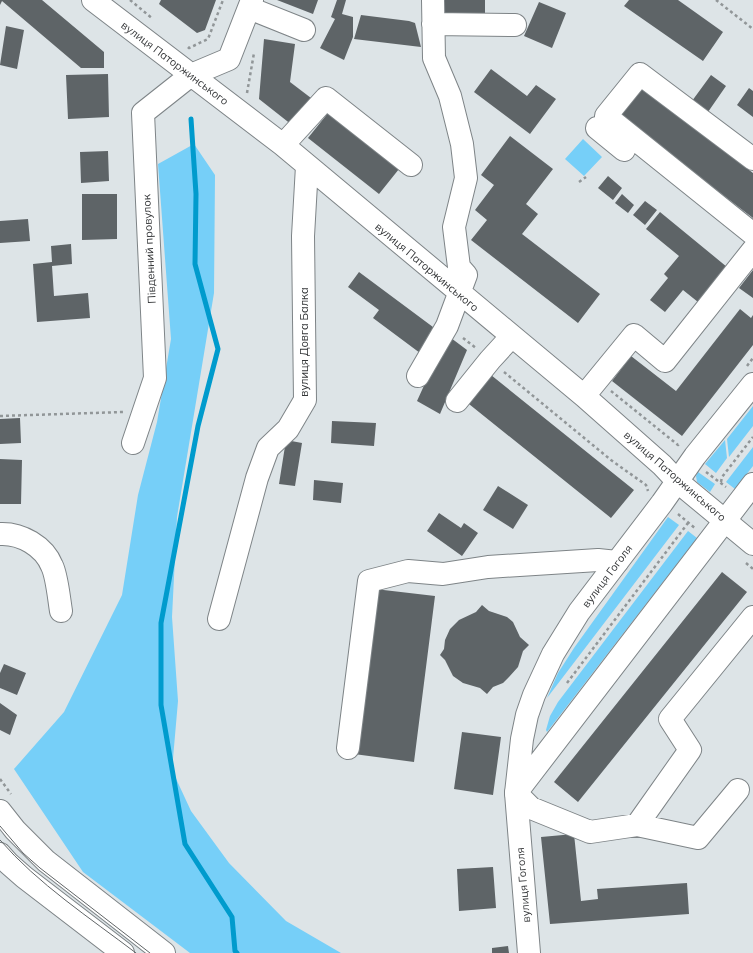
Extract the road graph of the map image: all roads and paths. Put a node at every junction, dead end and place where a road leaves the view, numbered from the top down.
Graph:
1 (93, 0) edge
2 (130, 0) edge
3 (223, 0) edge
4 (433, 0) edge
5 (716, 0) edge
6 (250, 4) edge
7 (159, 24) dead end
8 (433, 24) junction
9 (515, 25) dead end
10 (753, 29) edge
11 (304, 30) dead end
12 (183, 43) dead end
13 (191, 75) junction
14 (597, 128) dead end
15 (283, 145) junction
16 (753, 159) edge
17 (411, 165) dead end
18 (307, 166) junction
19 (586, 177) dead end
20 (579, 182) dead end
21 (753, 245) edge
22 (458, 293) junction
23 (512, 337) junction
24 (490, 360) junction
25 (418, 376) dead end
26 (753, 384) edge
27 (584, 396) junction
28 (457, 401) dead end
29 (144, 411) junction
30 (0, 416) edge
31 (753, 437) edge
32 (133, 443) dead end
33 (612, 460) dead end
34 (711, 476) dead end
35 (678, 482) junction
36 (721, 482) junction
37 (753, 484) edge
38 (727, 487) dead end
39 (725, 521) junction
40 (688, 523) dead end
41 (0, 534) edge
42 (748, 552) edge
43 (617, 562) junction
44 (753, 570) edge
45 (61, 611) dead end
46 (753, 617) edge
47 (219, 619) dead end
48 (567, 683) dead end
49 (348, 748) dead end
50 (738, 790) dead end
51 (516, 793) junction
52 (0, 810) edge
53 (637, 825) junction
54 (0, 854) edge
55 (123, 953) edge
56 (164, 953) edge
57 (529, 953) edge

1 - 13 street, вулиця Паторжинського
2 - 7 path
3 - 12 path
4 - 8 street
5 - 10 path
6 - 11 street
6 - 13 street
8 - 9 street
8 - 22 street
13 - 15 street, вулиця Паторжинського
13 - 29 street, Південний провулок
14 - 21 street
15 - 17 street
15 - 18 street, вулиця Паторжинського
16 - 21 street
18 - 22 street, вулиця Паторжинського
18 - 47 street, вулиця Довга Балка
19 - 20 path
21 - 27 street
22 - 23 street, вулиця Паторжинського
22 - 25 street
23 - 24 street
23 - 27 street, вулиця Паторжинського
24 - 28 street
24 - 33 path
26 - 35 street, вулиця Гоголя
27 - 35 street, вулиця Паторжинського
29 - 30 path
29 - 32 street, Південний провулок
31 - 36 path
34 - 36 path
35 - 39 street, вулиця Паторжинського
35 - 43 street, вулиця Гоголя
36 - 38 path
37 - 39 street
39 - 42 street, вулиця Паторжинського
39 - 51 street
40 - 48 path
41 - 45 street
42 - 44 path
43 - 49 street
43 - 51 street, вулиця Гоголя
46 - 53 street
50 - 53 street
51 - 53 street
51 - 57 street, вулиця Гоголя
52 - 56 street
54 - 55 street

